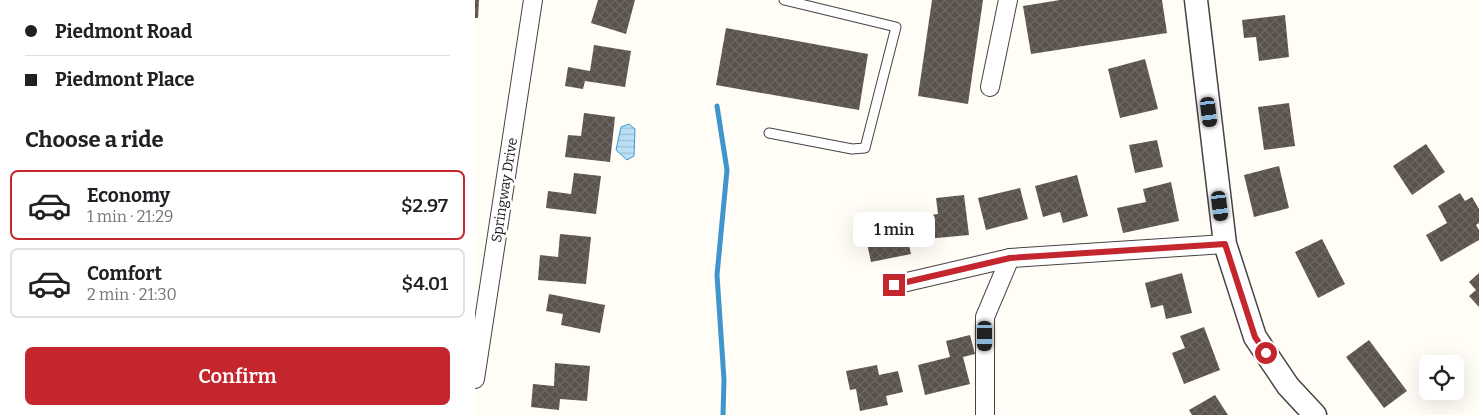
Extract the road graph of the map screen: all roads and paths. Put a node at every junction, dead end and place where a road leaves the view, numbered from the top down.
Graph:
1 (533, 0) edge
2 (784, 0) edge
3 (1008, 0) edge
4 (1195, 0) edge
5 (990, 87) dead end
6 (769, 133) dead end
7 (1225, 244) junction
8 (1010, 258) junction
9 (894, 285) dead end
10 (475, 379) edge
11 (985, 415) edge
12 (1315, 415) edge

1 - 10 street, Springway Drive
2 - 6 lane
3 - 5 street
4 - 7 street
7 - 8 street
7 - 12 street
8 - 9 street
8 - 11 street

